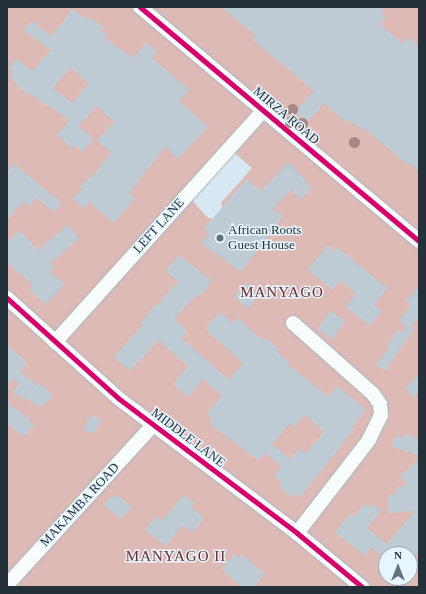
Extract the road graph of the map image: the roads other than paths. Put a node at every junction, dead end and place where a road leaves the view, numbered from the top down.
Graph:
1 (140, 7) edge
2 (263, 111) junction
3 (419, 241) edge
4 (7, 298) edge
5 (293, 323) dead end
6 (55, 342) junction
7 (154, 426) junction
8 (297, 533) junction
9 (7, 585) edge
10 (362, 587) edge

1 - 2 street, MIRZA ROAD
2 - 3 street, MIRZA ROAD
2 - 6 street, LEFT LANE
4 - 6 street, MIDDLE LANE
5 - 8 street
6 - 7 street, MIDDLE LANE
7 - 8 street, MIDDLE LANE
7 - 9 street, MAKAMBA ROAD
8 - 10 street, MIDDLE LANE

